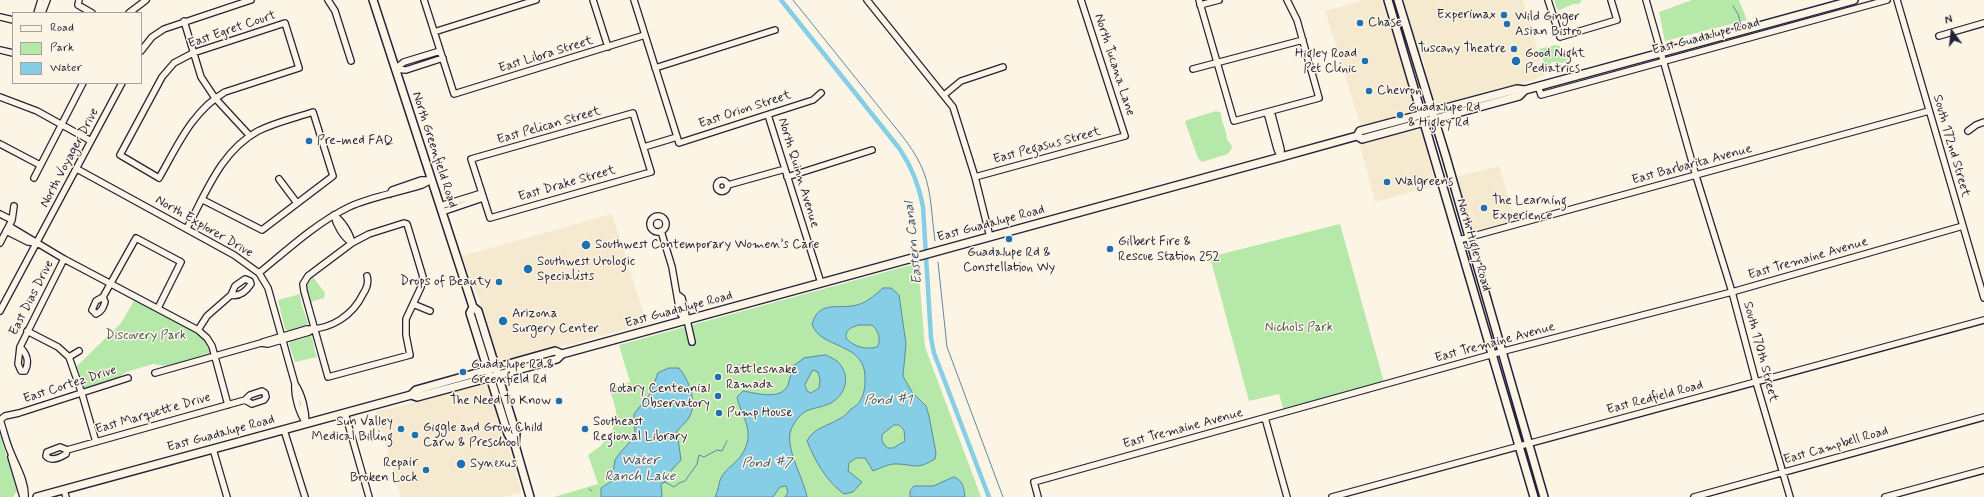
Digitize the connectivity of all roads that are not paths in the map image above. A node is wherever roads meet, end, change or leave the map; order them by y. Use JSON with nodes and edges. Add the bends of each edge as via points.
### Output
{"nodes":[{"id":1,"x":42,"y":0,"type":"edge"},
{"id":2,"x":47,"y":0,"type":"edge"},
{"id":3,"x":146,"y":0,"type":"edge"},
{"id":4,"x":251,"y":0,"type":"edge"},
{"id":5,"x":328,"y":0,"type":"edge"},
{"id":6,"x":373,"y":0,"type":"edge"},
{"id":7,"x":424,"y":0,"type":"edge"},
{"id":8,"x":536,"y":0,"type":"edge"},
{"id":9,"x":592,"y":0,"type":"edge"},
{"id":10,"x":634,"y":0,"type":"edge"},
{"id":11,"x":1081,"y":0,"type":"edge"},
{"id":12,"x":1219,"y":0,"type":"edge"},
{"id":13,"x":1287,"y":0,"type":"edge"},
{"id":14,"x":1388,"y":0,"type":"edge"},
{"id":15,"x":1398,"y":0,"type":"edge"},
{"id":16,"x":1548,"y":0,"type":"edge"},
{"id":17,"x":1611,"y":0,"type":"edge"},
{"id":18,"x":1646,"y":0,"type":"edge"},
{"id":19,"x":1854,"y":0,"type":"edge"},
{"id":20,"x":1887,"y":0,"type":"edge"},
{"id":21,"x":1897,"y":0,"type":"edge"},
{"id":22,"x":868,"y":1,"type":"edge"},
{"id":23,"x":1200,"y":2,"type":"edge"},
{"id":24,"x":1836,"y":2,"type":"edge"},
{"id":25,"x":79,"y":3,"type":"edge"},
{"id":26,"x":37,"y":12,"type":"edge"},
{"id":27,"x":42,"y":12,"type":"edge"},
{"id":28,"x":91,"y":12,"type":"edge"},
{"id":29,"x":130,"y":12,"type":"edge"},
{"id":30,"x":0,"y":17,"type":"edge"},
{"id":31,"x":12,"y":20,"type":"edge"},
{"id":32,"x":184,"y":21,"type":"junction"},
{"id":33,"x":1984,"y":23,"type":"edge"},
{"id":34,"x":775,"y":30,"type":"dead end"},
{"id":35,"x":434,"y":32,"type":"junction"},
{"id":36,"x":645,"y":35,"type":"junction"},
{"id":37,"x":1939,"y":36,"type":"dead end"},
{"id":38,"x":1303,"y":40,"type":"junction"},
{"id":39,"x":608,"y":47,"type":"junction"},
{"id":40,"x":0,"y":50,"type":"edge"},
{"id":41,"x":142,"y":50,"type":"edge"},
{"id":42,"x":440,"y":51,"type":"junction"},
{"id":43,"x":1662,"y":51,"type":"junction"},
{"id":44,"x":12,"y":53,"type":"edge"},
{"id":45,"x":193,"y":53,"type":"junction"},
{"id":46,"x":443,"y":58,"type":"junction"},
{"id":47,"x":351,"y":61,"type":"dead end"},
{"id":48,"x":1665,"y":61,"type":"junction"},
{"id":49,"x":1217,"y":63,"type":"junction"},
{"id":50,"x":1003,"y":67,"type":"dead end"},
{"id":51,"x":655,"y":68,"type":"junction"},
{"id":52,"x":395,"y":69,"type":"junction"},
{"id":53,"x":1193,"y":69,"type":"dead end"},
{"id":54,"x":83,"y":84,"type":"edge"},
{"id":55,"x":121,"y":84,"type":"edge"},
{"id":56,"x":1538,"y":86,"type":"junction"},
{"id":57,"x":1525,"y":90,"type":"junction"},
{"id":58,"x":821,"y":93,"type":"dead end"},
{"id":59,"x":944,"y":95,"type":"junction"},
{"id":60,"x":0,"y":97,"type":"edge"},
{"id":61,"x":215,"y":98,"type":"junction"},
{"id":62,"x":1929,"y":111,"type":"junction"},
{"id":63,"x":1269,"y":112,"type":"junction"},
{"id":64,"x":1432,"y":112,"type":"junction"},
{"id":65,"x":1422,"y":114,"type":"junction"},
{"id":66,"x":768,"y":115,"type":"junction"},
{"id":67,"x":1434,"y":119,"type":"junction"},
{"id":68,"x":1424,"y":122,"type":"junction"},
{"id":69,"x":1984,"y":122,"type":"edge"},
{"id":70,"x":62,"y":125,"type":"junction"},
{"id":71,"x":1968,"y":131,"type":"dead end"},
{"id":72,"x":250,"y":136,"type":"junction"},
{"id":73,"x":1125,"y":136,"type":"joint"},
{"id":74,"x":1357,"y":136,"type":"junction"},
{"id":75,"x":677,"y":137,"type":"junction"},
{"id":76,"x":91,"y":141,"type":"junction"},
{"id":77,"x":0,"y":144,"type":"edge"},
{"id":78,"x":644,"y":147,"type":"junction"},
{"id":79,"x":872,"y":150,"type":"dead end"},
{"id":80,"x":1281,"y":156,"type":"junction"},
{"id":81,"x":40,"y":165,"type":"junction"},
{"id":82,"x":77,"y":169,"type":"junction"},
{"id":83,"x":785,"y":169,"type":"junction"},
{"id":84,"x":1696,"y":176,"type":"junction"},
{"id":85,"x":787,"y":177,"type":"junction"},
{"id":86,"x":975,"y":177,"type":"junction"},
{"id":87,"x":34,"y":178,"type":"dead end"},
{"id":88,"x":279,"y":180,"type":"dead end"},
{"id":89,"x":431,"y":180,"type":"junction"},
{"id":90,"x":728,"y":185,"type":"dead end"},
{"id":91,"x":483,"y":195,"type":"junction"},
{"id":92,"x":203,"y":200,"type":"junction"},
{"id":93,"x":297,"y":203,"type":"junction"},
{"id":94,"x":14,"y":206,"type":"dead end"},
{"id":95,"x":441,"y":209,"type":"junction"},
{"id":96,"x":0,"y":214,"type":"edge"},
{"id":97,"x":334,"y":215,"type":"junction"},
{"id":98,"x":12,"y":220,"type":"junction"},
{"id":99,"x":1963,"y":226,"type":"junction"},
{"id":100,"x":8,"y":228,"type":"junction"},
{"id":101,"x":187,"y":228,"type":"junction"},
{"id":102,"x":661,"y":231,"type":"dead end"},
{"id":103,"x":990,"y":237,"type":"junction"},
{"id":104,"x":1468,"y":237,"type":"junction"},
{"id":105,"x":1459,"y":240,"type":"junction"},
{"id":106,"x":0,"y":243,"type":"edge"},
{"id":107,"x":352,"y":243,"type":"junction"},
{"id":108,"x":37,"y":244,"type":"junction"},
{"id":109,"x":64,"y":259,"type":"junction"},
{"id":110,"x":259,"y":273,"type":"junction"},
{"id":111,"x":367,"y":276,"type":"dead end"},
{"id":112,"x":821,"y":283,"type":"junction"},
{"id":113,"x":111,"y":284,"type":"junction"},
{"id":114,"x":1732,"y":292,"type":"junction"},
{"id":115,"x":232,"y":295,"type":"dead end"},
{"id":116,"x":103,"y":297,"type":"dead end"},
{"id":117,"x":1984,"y":298,"type":"edge"},
{"id":118,"x":413,"y":304,"type":"junction"},
{"id":119,"x":158,"y":308,"type":"junction"},
{"id":120,"x":0,"y":311,"type":"edge"},
{"id":121,"x":430,"y":311,"type":"dead end"},
{"id":122,"x":686,"y":320,"type":"junction"},
{"id":123,"x":1984,"y":320,"type":"edge"},
{"id":124,"x":314,"y":329,"type":"junction"},
{"id":125,"x":198,"y":330,"type":"junction"},
{"id":126,"x":27,"y":331,"type":"junction"},
{"id":127,"x":283,"y":337,"type":"junction"},
{"id":128,"x":692,"y":342,"type":"dead end"},
{"id":129,"x":20,"y":347,"type":"dead end"},
{"id":130,"x":79,"y":351,"type":"dead end"},
{"id":131,"x":1502,"y":352,"type":"junction"},
{"id":132,"x":1493,"y":355,"type":"junction"},
{"id":133,"x":214,"y":356,"type":"junction"},
{"id":134,"x":69,"y":357,"type":"junction"},
{"id":135,"x":494,"y":372,"type":"junction"},
{"id":136,"x":155,"y":373,"type":"dead end"},
{"id":137,"x":128,"y":378,"type":"dead end"},
{"id":138,"x":1756,"y":382,"type":"junction"},
{"id":139,"x":82,"y":394,"type":"junction"},
{"id":140,"x":245,"y":400,"type":"dead end"},
{"id":141,"x":228,"y":405,"type":"junction"},
{"id":142,"x":345,"y":413,"type":"junction"},
{"id":143,"x":1984,"y":417,"type":"edge"},
{"id":144,"x":1265,"y":418,"type":"junction"},
{"id":145,"x":0,"y":420,"type":"edge"},
{"id":146,"x":306,"y":424,"type":"junction"},
{"id":147,"x":284,"y":430,"type":"junction"},
{"id":148,"x":96,"y":442,"type":"junction"},
{"id":149,"x":1528,"y":443,"type":"junction"},
{"id":150,"x":515,"y":445,"type":"junction"},
{"id":151,"x":1519,"y":446,"type":"junction"},
{"id":152,"x":213,"y":449,"type":"junction"},
{"id":153,"x":67,"y":450,"type":"dead end"},
{"id":154,"x":1984,"y":470,"type":"edge"},
{"id":155,"x":1783,"y":473,"type":"junction"},
{"id":156,"x":65,"y":493,"type":"edge"},
{"id":157,"x":24,"y":497,"type":"edge"},
{"id":158,"x":37,"y":497,"type":"edge"},
{"id":159,"x":227,"y":497,"type":"edge"},
{"id":160,"x":305,"y":497,"type":"edge"},
{"id":161,"x":369,"y":497,"type":"edge"},
{"id":162,"x":530,"y":497,"type":"edge"},
{"id":163,"x":1038,"y":497,"type":"edge"},
{"id":164,"x":1287,"y":497,"type":"edge"},
{"id":165,"x":1332,"y":497,"type":"edge"},
{"id":166,"x":1534,"y":497,"type":"edge"},
{"id":167,"x":1544,"y":497,"type":"edge"},
{"id":168,"x":1694,"y":497,"type":"edge"},
{"id":169,"x":1790,"y":497,"type":"edge"},
{"id":170,"x":1884,"y":497,"type":"edge"}],
"edges":[{"from":1,"to":26,"type":"street"},
{"from":2,"to":27,"type":"street"},
{"from":3,"to":29,"type":"street"},
{"from":4,"to":32,"type":"street"},
{"from":5,"to":47,"type":"street","via":[[335,11]]},
{"from":6,"to":52,"type":"main road","name":"North Greenfield Road"},
{"from":7,"to":35,"type":"street"},
{"from":8,"to":35,"type":"street"},
{"from":9,"to":39,"type":"street"},
{"from":10,"to":36,"type":"street"},
{"from":11,"to":73,"type":"street","name":"North Tucana Lane"},
{"from":12,"to":23,"type":"street"},
{"from":13,"to":38,"type":"street"},
{"from":14,"to":65,"type":"main road","name":"North Higley Road"},
{"from":15,"to":64,"type":"main road","name":"North Higley Road"},
{"from":16,"to":17,"type":"street","via":[[1560,37],[1617,20]]},
{"from":18,"to":43,"type":"street","name":"South 170th Street"},
{"from":19,"to":24,"type":"main road","name":"East Guadalupe Road"},
{"from":20,"to":48,"type":"street","name":"East Guadalupe Road"},
{"from":21,"to":62,"type":"street","name":"South 172nd Street"},
{"from":22,"to":59,"type":"street"},
{"from":23,"to":49,"type":"street"},
{"from":24,"to":43,"type":"main road","name":"East Guadalupe Road"},
{"from":25,"to":28,"type":"street"},
{"from":30,"to":31,"type":"street"},
{"from":32,"to":41,"type":"street","via":[[164,29]]},
{"from":32,"to":45,"type":"street"},
{"from":33,"to":37,"type":"street"},
{"from":34,"to":51,"type":"street"},
{"from":35,"to":42,"type":"street"},
{"from":36,"to":39,"type":"street","name":"East Libra Street"},
{"from":36,"to":51,"type":"street"},
{"from":38,"to":49,"type":"street"},
{"from":38,"to":63,"type":"street","via":[[1319,98]]},
{"from":39,"to":46,"type":"street","name":"East Libra Street","via":[[454,94]]},
{"from":40,"to":44,"type":"street"},
{"from":42,"to":46,"type":"street"},
{"from":42,"to":52,"type":"street","via":[[404,62]]},
{"from":43,"to":48,"type":"street","name":"South 170th Street"},
{"from":43,"to":56,"type":"main road","name":"East Guadalupe Road"},
{"from":45,"to":61,"type":"street","via":[[201,77]]},
{"from":45,"to":61,"type":"street","name":"East Egret Court","via":[[285,23],[299,68],[225,92]]},
{"from":45,"to":61,"type":"street","name":"East Egret Court","via":[[174,64],[162,77],[120,155],[159,178],[194,118]]},
{"from":46,"to":52,"type":"street","via":[[406,70]]},
{"from":48,"to":56,"type":"street","name":"East Guadalupe Road","via":[[1541,95]]},
{"from":48,"to":84,"type":"street","name":"South 170th Street"},
{"from":49,"to":53,"type":"street"},
{"from":49,"to":63,"type":"street","via":[[1234,122]]},
{"from":50,"to":59,"type":"street","via":[[961,81]]},
{"from":51,"to":75,"type":"street"},
{"from":52,"to":89,"type":"main road","name":"North Greenfield Road"},
{"from":54,"to":70,"type":"street"},
{"from":55,"to":76,"type":"street","name":"North Voyager Drive"},
{"from":56,"to":57,"type":"main road","name":"East Guadalupe Road"},
{"from":57,"to":64,"type":"main road","name":"East Guadalupe Road","via":[[1518,89]]},
{"from":57,"to":67,"type":"main road","name":"East Guadalupe Road","via":[[1519,96]]},
{"from":58,"to":66,"type":"street","name":"East Orion Street","via":[[813,100]]},
{"from":59,"to":86,"type":"street","via":[[953,107]]},
{"from":60,"to":70,"type":"street","via":[[37,111]]},
{"from":61,"to":72,"type":"street"},
{"from":62,"to":84,"type":"street","name":"East Barbarita Avenue"},
{"from":62,"to":99,"type":"street","name":"South 172nd Street"},
{"from":63,"to":80,"type":"street","via":[[1276,149]]},
{"from":64,"to":65,"type":"main road","name":"East Guadalupe Road"},
{"from":64,"to":67,"type":"main road","name":"North Higley Road"},
{"from":65,"to":68,"type":"main road","name":"North Higley Road"},
{"from":65,"to":74,"type":"main road","name":"East Guadalupe Road","via":[[1360,131]]},
{"from":66,"to":75,"type":"street","name":"East Orion Street","via":[[679,143]]},
{"from":66,"to":83,"type":"street","name":"North Quinn Avenue"},
{"from":67,"to":68,"type":"main road","name":"East Guadalupe Road"},
{"from":67,"to":104,"type":"main road","name":"North Higley Road"},
{"from":68,"to":74,"type":"main road","name":"East Guadalupe Road","via":[[1362,139]]},
{"from":68,"to":105,"type":"main road","name":"North Higley Road"},
{"from":69,"to":71,"type":"street"},
{"from":70,"to":76,"type":"street"},
{"from":70,"to":81,"type":"street"},
{"from":72,"to":92,"type":"street","via":[[222,164]]},
{"from":72,"to":93,"type":"street","via":[[272,125],[313,112],[333,176]]},
{"from":73,"to":86,"type":"street","name":"East Pegasus Street"},
{"from":74,"to":80,"type":"main road","name":"East Guadalupe Road"},
{"from":75,"to":78,"type":"street"},
{"from":76,"to":82,"type":"street","name":"North Voyager Drive"},
{"from":77,"to":81,"type":"street"},
{"from":78,"to":91,"type":"street","name":"East Drake Street","via":[[651,172],[490,218]]},
{"from":78,"to":91,"type":"street","name":"East Pelican Street","via":[[633,114],[471,159]]},
{"from":79,"to":85,"type":"street"},
{"from":80,"to":103,"type":"main road","name":"East Guadalupe Road"},
{"from":81,"to":87,"type":"street"},
{"from":82,"to":101,"type":"street","name":"North Explorer Drive"},
{"from":82,"to":108,"type":"street","name":"North Voyager Drive"},
{"from":83,"to":85,"type":"street","name":"North Quinn Avenue"},
{"from":83,"to":90,"type":"street"},
{"from":84,"to":104,"type":"street","name":"East Barbarita Avenue"},
{"from":84,"to":114,"type":"street","name":"South 170th Street"},
{"from":85,"to":112,"type":"street","name":"North Quinn Avenue"},
{"from":86,"to":103,"type":"street"},
{"from":88,"to":93,"type":"street"},
{"from":89,"to":95,"type":"main road","name":"North Greenfield Road"},
{"from":89,"to":97,"type":"street","via":[[421,180],[392,190],[390,194],[350,206]]},
{"from":91,"to":95,"type":"street"},
{"from":92,"to":93,"type":"street","via":[[262,230]]},
{"from":92,"to":101,"type":"street"},
{"from":94,"to":98,"type":"street"},
{"from":95,"to":135,"type":"main road","name":"North Greenfield Road","via":[[473,307],[478,311]]},
{"from":96,"to":98,"type":"street"},
{"from":97,"to":107,"type":"street","via":[[339,218]]},
{"from":97,"to":110,"type":"street"},
{"from":98,"to":100,"type":"street"},
{"from":99,"to":114,"type":"street","name":"East Tremaine Avenue"},
{"from":99,"to":117,"type":"street","name":"South 172nd Street"},
{"from":100,"to":106,"type":"street"},
{"from":100,"to":108,"type":"street","via":[[28,242]]},
{"from":101,"to":110,"type":"street","name":"North Explorer Drive","via":[[246,262]]},
{"from":102,"to":122,"type":"street","via":[[678,295],[682,298]]},
{"from":103,"to":112,"type":"main road","name":"East Guadalupe Road"},
{"from":104,"to":105,"type":"street","name":"East Barbarita Avenue"},
{"from":104,"to":131,"type":"main road","name":"North Higley Road"},
{"from":105,"to":132,"type":"main road","name":"North Higley Road"},
{"from":107,"to":118,"type":"street","via":[[375,232],[406,223],[423,273],[421,287]]},
{"from":107,"to":124,"type":"street","via":[[304,281],[304,291]]},
{"from":108,"to":109,"type":"street"},
{"from":108,"to":120,"type":"street","name":"North Voyager Drive"},
{"from":109,"to":113,"type":"street"},
{"from":109,"to":126,"type":"street","name":"East Dias Drive"},
{"from":110,"to":127,"type":"street","name":"North Explorer Drive","via":[[268,288]]},
{"from":111,"to":124,"type":"street","via":[[365,291],[350,314]]},
{"from":112,"to":122,"type":"main road","name":"East Guadalupe Road"},
{"from":113,"to":116,"type":"street"},
{"from":113,"to":119,"type":"street"},
{"from":113,"to":119,"type":"street","via":[[136,238],[181,262]]},
{"from":114,"to":131,"type":"street","name":"East Tremaine Avenue"},
{"from":114,"to":138,"type":"street","name":"South 170th Street"},
{"from":115,"to":125,"type":"street","via":[[207,316]]},
{"from":118,"to":121,"type":"street"},
{"from":118,"to":124,"type":"street","via":[[406,325],[410,355],[328,377]]},
{"from":119,"to":125,"type":"street"},
{"from":122,"to":128,"type":"street"},
{"from":122,"to":135,"type":"main road","name":"East Guadalupe Road","via":[[562,354],[555,351]]},
{"from":123,"to":138,"type":"street","name":"East Redfield Road"},
{"from":124,"to":127,"type":"street"},
{"from":125,"to":133,"type":"street","via":[[207,338]]},
{"from":126,"to":129,"type":"street","name":"East Dias Drive"},
{"from":126,"to":134,"type":"street","via":[[58,347]]},
{"from":127,"to":133,"type":"street"},
{"from":127,"to":146,"type":"street","name":"North Explorer Drive","via":[[295,384],[294,390]]},
{"from":130,"to":134,"type":"street"},
{"from":131,"to":132,"type":"street","name":"East Tremaine Avenue"},
{"from":131,"to":149,"type":"main road","name":"North Higley Road"},
{"from":132,"to":144,"type":"street","name":"East Tremaine Avenue"},
{"from":132,"to":151,"type":"main road","name":"North Higley Road"},
{"from":133,"to":136,"type":"street"},
{"from":133,"to":141,"type":"street"},
{"from":134,"to":139,"type":"street"},
{"from":135,"to":142,"type":"main road","name":"East Guadalupe Road","via":[[417,397],[411,395]]},
{"from":135,"to":150,"type":"main road","via":[[516,433]]},
{"from":135,"to":150,"type":"main road","via":[[506,428],[512,433]]},
{"from":137,"to":139,"type":"street","name":"East Cortez Drive"},
{"from":138,"to":149,"type":"street","name":"East Redfield Road"},
{"from":138,"to":155,"type":"street","name":"South 170th Street"},
{"from":139,"to":145,"type":"street","name":"East Cortez Drive","via":[[5,416]]},
{"from":139,"to":148,"type":"street"},
{"from":140,"to":141,"type":"street","name":"East Marquette Drive"},
{"from":141,"to":148,"type":"street","name":"East Marquette Drive"},
{"from":142,"to":146,"type":"main road","name":"East Guadalupe Road"},
{"from":142,"to":161,"type":"street"},
{"from":143,"to":155,"type":"street","name":"East Campbell Road"},
{"from":144,"to":163,"type":"street","name":"East Tremaine Avenue","via":[[1034,482]]},
{"from":144,"to":164,"type":"street"},
{"from":145,"to":157,"type":"street","via":[[25,492]]},
{"from":146,"to":147,"type":"main road","name":"East Guadalupe Road"},
{"from":147,"to":152,"type":"main road","name":"East Guadalupe Road"},
{"from":147,"to":160,"type":"street"},
{"from":148,"to":153,"type":"street","name":"East Marquette Drive"},
{"from":149,"to":151,"type":"street","name":"East Redfield Road"},
{"from":149,"to":167,"type":"main road","name":"North Higley Road"},
{"from":150,"to":162,"type":"main road"},
{"from":151,"to":165,"type":"street","name":"East Redfield Road"},
{"from":151,"to":166,"type":"main road","name":"North Higley Road"},
{"from":152,"to":156,"type":"main road","name":"East Guadalupe Road"},
{"from":152,"to":159,"type":"street"},
{"from":154,"to":170,"type":"street"},
{"from":155,"to":168,"type":"street","name":"East Campbell Road"},
{"from":155,"to":169,"type":"street","name":"South 170th Street"},
{"from":156,"to":158,"type":"main road","name":"East Guadalupe Road"}]}
